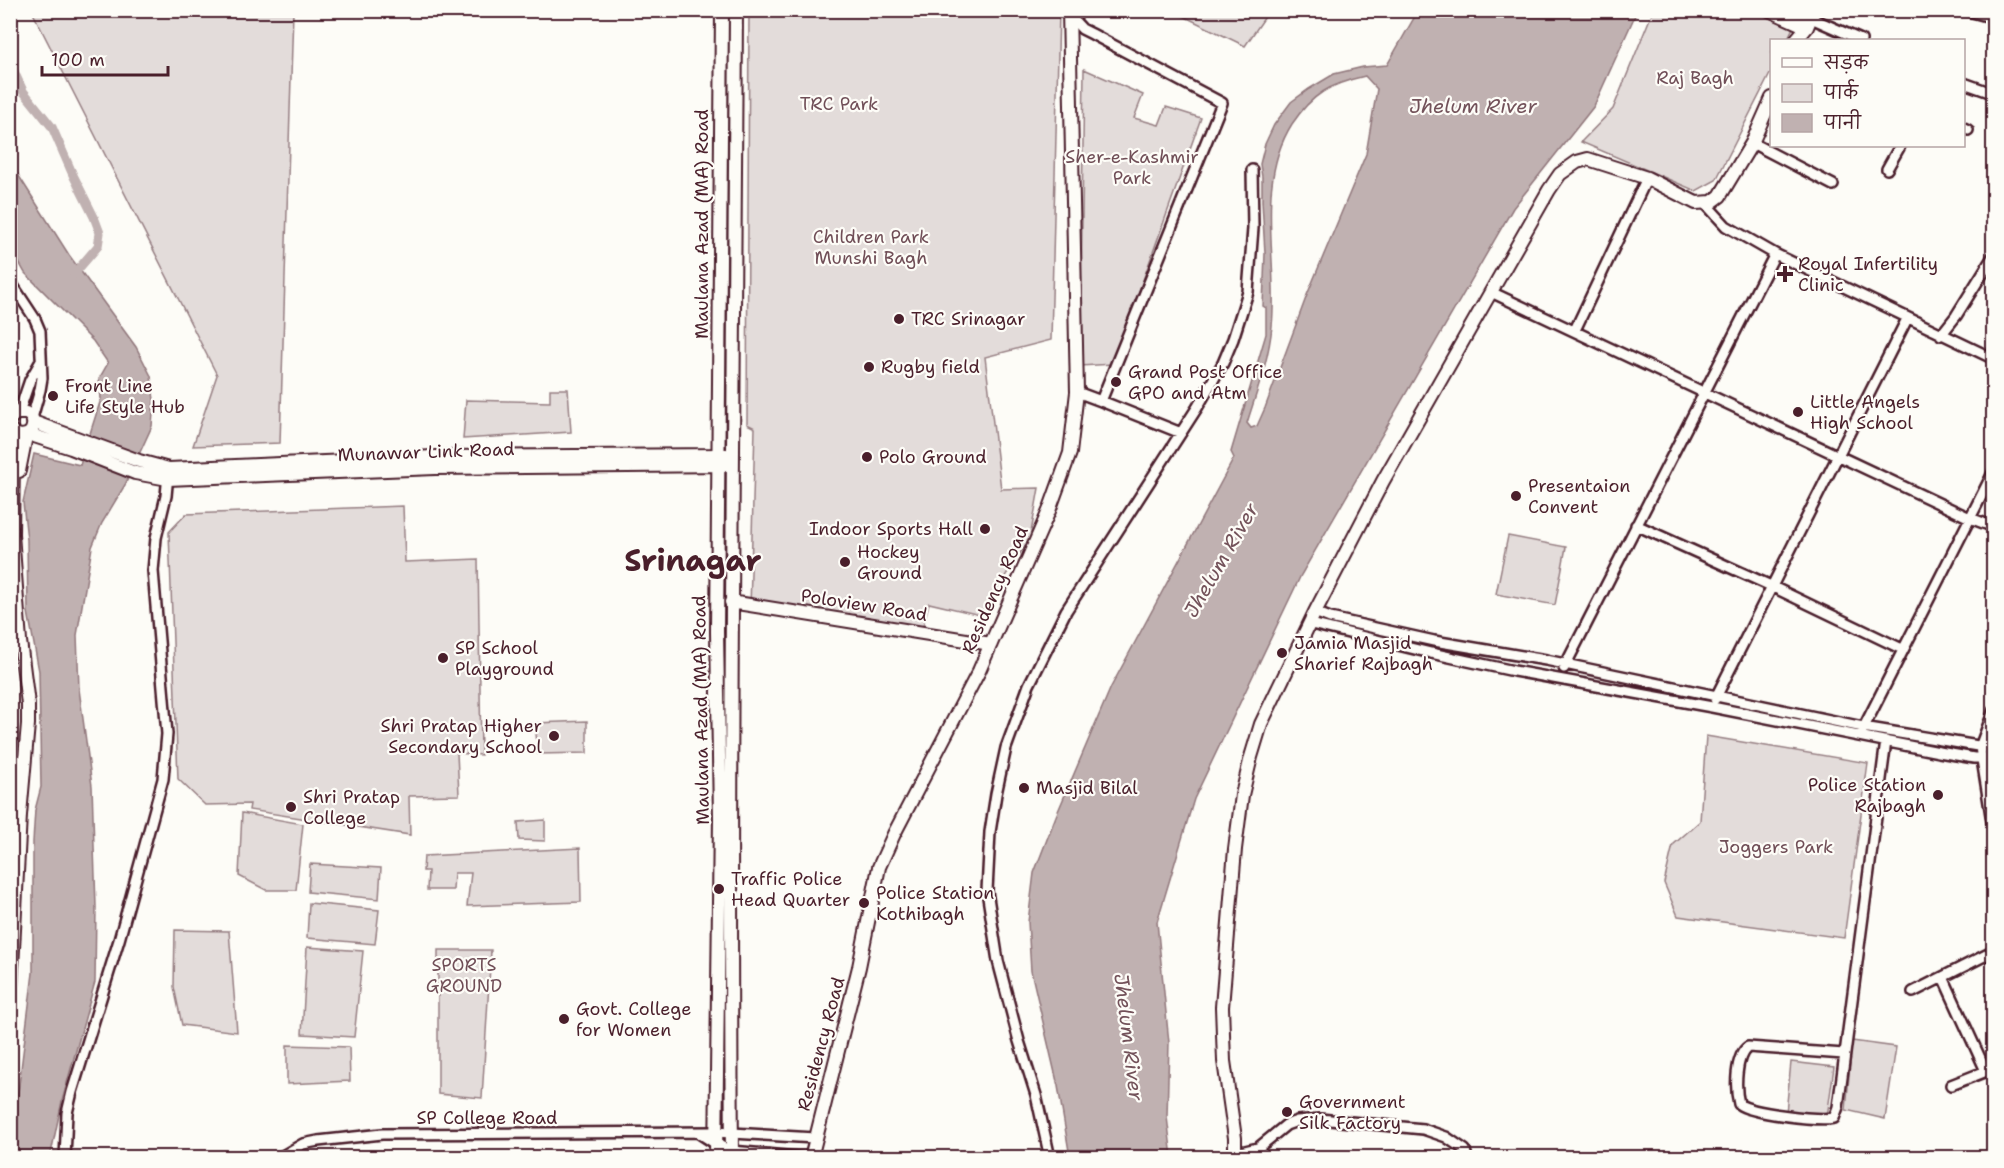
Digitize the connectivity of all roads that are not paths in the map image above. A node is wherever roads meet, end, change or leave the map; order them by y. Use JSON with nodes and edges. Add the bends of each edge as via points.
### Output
{"nodes":[{"id":1,"x":722,"y":10,"type":"edge"},
{"id":2,"x":736,"y":10,"type":"edge"},
{"id":3,"x":1769,"y":10,"type":"edge"},
{"id":4,"x":1965,"y":10,"type":"edge"},
{"id":5,"x":1069,"y":13,"type":"edge"},
{"id":6,"x":1805,"y":17,"type":"edge"},
{"id":7,"x":1994,"y":18,"type":"edge"},
{"id":8,"x":1797,"y":39,"type":"edge"},
{"id":9,"x":1859,"y":39,"type":"edge"},
{"id":10,"x":1965,"y":83,"type":"edge"},
{"id":11,"x":1992,"y":93,"type":"dead end"},
{"id":12,"x":1770,"y":102,"type":"edge"},
{"id":13,"x":1752,"y":143,"type":"junction"},
{"id":14,"x":1899,"y":147,"type":"edge"},
{"id":15,"x":1887,"y":169,"type":"dead end"},
{"id":16,"x":1252,"y":170,"type":"dead end"},
{"id":17,"x":1647,"y":178,"type":"junction"},
{"id":18,"x":1833,"y":185,"type":"dead end"},
{"id":19,"x":1705,"y":203,"type":"junction"},
{"id":20,"x":1774,"y":254,"type":"junction"},
{"id":21,"x":1994,"y":255,"type":"edge"},
{"id":22,"x":10,"y":281,"type":"edge"},
{"id":23,"x":1491,"y":292,"type":"junction"},
{"id":24,"x":1907,"y":319,"type":"junction"},
{"id":25,"x":1575,"y":330,"type":"junction"},
{"id":26,"x":1941,"y":335,"type":"junction"},
{"id":27,"x":1994,"y":359,"type":"edge"},
{"id":28,"x":41,"y":361,"type":"junction"},
{"id":29,"x":1077,"y":392,"type":"junction"},
{"id":30,"x":1704,"y":392,"type":"junction"},
{"id":31,"x":1101,"y":401,"type":"junction"},
{"id":32,"x":33,"y":420,"type":"junction"},
{"id":33,"x":16,"y":426,"type":"edge"},
{"id":34,"x":1181,"y":433,"type":"junction"},
{"id":35,"x":73,"y":442,"type":"junction"},
{"id":36,"x":1837,"y":455,"type":"junction"},
{"id":37,"x":719,"y":460,"type":"junction"},
{"id":38,"x":734,"y":460,"type":"junction"},
{"id":39,"x":1994,"y":471,"type":"edge"},
{"id":40,"x":169,"y":474,"type":"junction"},
{"id":41,"x":1970,"y":518,"type":"junction"},
{"id":42,"x":1636,"y":525,"type":"junction"},
{"id":43,"x":1994,"y":527,"type":"edge"},
{"id":44,"x":12,"y":552,"type":"edge"},
{"id":45,"x":1771,"y":586,"type":"junction"},
{"id":46,"x":731,"y":602,"type":"junction"},
{"id":47,"x":1313,"y":618,"type":"junction"},
{"id":48,"x":1377,"y":628,"type":"junction"},
{"id":49,"x":1375,"y":640,"type":"junction"},
{"id":50,"x":991,"y":644,"type":"junction"},
{"id":51,"x":1902,"y":649,"type":"junction"},
{"id":52,"x":1565,"y":665,"type":"junction"},
{"id":53,"x":1559,"y":678,"type":"junction"},
{"id":54,"x":1717,"y":696,"type":"junction"},
{"id":55,"x":1712,"y":707,"type":"junction"},
{"id":56,"x":1994,"y":710,"type":"edge"},
{"id":57,"x":1861,"y":731,"type":"junction"},
{"id":58,"x":1994,"y":737,"type":"edge"},
{"id":59,"x":1886,"y":741,"type":"junction"},
{"id":60,"x":1986,"y":753,"type":"junction"},
{"id":61,"x":1994,"y":776,"type":"edge"},
{"id":62,"x":1994,"y":834,"type":"edge"},
{"id":63,"x":14,"y":856,"type":"edge"},
{"id":64,"x":14,"y":884,"type":"edge"},
{"id":65,"x":1994,"y":885,"type":"edge"},
{"id":66,"x":1994,"y":899,"type":"edge"},
{"id":67,"x":1994,"y":951,"type":"edge"},
{"id":68,"x":1943,"y":977,"type":"junction"},
{"id":69,"x":1913,"y":992,"type":"dead end"},
{"id":70,"x":10,"y":1006,"type":"edge"},
{"id":71,"x":1844,"y":1054,"type":"junction"},
{"id":72,"x":1990,"y":1069,"type":"edge"},
{"id":73,"x":1951,"y":1085,"type":"dead end"},
{"id":74,"x":732,"y":1135,"type":"junction"},
{"id":75,"x":716,"y":1138,"type":"junction"},
{"id":76,"x":815,"y":1138,"type":"junction"},
{"id":77,"x":732,"y":1154,"type":"edge"},
{"id":78,"x":1235,"y":1155,"type":"edge"},
{"id":79,"x":65,"y":1158,"type":"edge"},
{"id":80,"x":279,"y":1158,"type":"edge"},
{"id":81,"x":716,"y":1158,"type":"edge"},
{"id":82,"x":809,"y":1158,"type":"edge"},
{"id":83,"x":1050,"y":1158,"type":"edge"},
{"id":84,"x":1467,"y":1158,"type":"edge"}],
"edges":[{"from":1,"to":37,"type":"main road","name":"Maulana Azad (MA) Road"},
{"from":2,"to":38,"type":"main road","name":"Maulana Azad (MA) Road"},
{"from":3,"to":6,"type":"main road"},
{"from":4,"to":7,"type":"street"},
{"from":5,"to":29,"type":"main road","name":"Residency Road"},
{"from":5,"to":31,"type":"street","via":[[1092,34],[1222,103]]},
{"from":6,"to":8,"type":"main road"},
{"from":6,"to":9,"type":"street"},
{"from":10,"to":11,"type":"street"},
{"from":12,"to":13,"type":"main road"},
{"from":13,"to":18,"type":"street"},
{"from":13,"to":19,"type":"main road","via":[[1720,196]]},
{"from":14,"to":15,"type":"street"},
{"from":16,"to":34,"type":"street","via":[[1248,292],[1223,363]]},
{"from":17,"to":19,"type":"main road","via":[[1685,199]]},
{"from":17,"to":23,"type":"main road","via":[[1588,159],[1560,174]]},
{"from":17,"to":25,"type":"street"},
{"from":19,"to":20,"type":"street","via":[[1726,226]]},
{"from":20,"to":24,"type":"street"},
{"from":20,"to":30,"type":"street"},
{"from":21,"to":26,"type":"street"},
{"from":22,"to":28,"type":"street","via":[[36,319]]},
{"from":23,"to":25,"type":"street"},
{"from":23,"to":47,"type":"main road","via":[[1383,481]]},
{"from":24,"to":26,"type":"street"},
{"from":24,"to":36,"type":"street"},
{"from":25,"to":30,"type":"street"},
{"from":26,"to":27,"type":"street"},
{"from":28,"to":32,"type":"street"},
{"from":28,"to":33,"type":"street","via":[[30,380]]},
{"from":29,"to":31,"type":"street"},
{"from":29,"to":50,"type":"main road","name":"Residency Road","via":[[1070,453]]},
{"from":30,"to":36,"type":"street"},
{"from":30,"to":42,"type":"street"},
{"from":31,"to":34,"type":"street"},
{"from":32,"to":33,"type":"main road","via":[[33,429]]},
{"from":32,"to":33,"type":"main road","via":[[26,413]]},
{"from":32,"to":35,"type":"main road"},
{"from":33,"to":35,"type":"main road"},
{"from":33,"to":44,"type":"main road"},
{"from":34,"to":83,"type":"street","via":[[1066,611],[1029,685],[1006,748],[996,794],[987,891],[998,961]]},
{"from":35,"to":40,"type":"main road","name":"Munawar Link Road","via":[[137,467]]},
{"from":36,"to":41,"type":"street"},
{"from":36,"to":45,"type":"street"},
{"from":37,"to":38,"type":"main road","name":"Munawar Link Road"},
{"from":37,"to":40,"type":"main road","name":"Munawar Link Road"},
{"from":37,"to":75,"type":"main road","name":"Maulana Azad (MA) Road"},
{"from":38,"to":46,"type":"main road","name":"Maulana Azad (MA) Road"},
{"from":39,"to":41,"type":"street"},
{"from":40,"to":79,"type":"street","via":[[153,570],[166,734],[163,779],[117,950],[69,1102]]},
{"from":41,"to":43,"type":"street"},
{"from":41,"to":51,"type":"street"},
{"from":42,"to":45,"type":"street"},
{"from":42,"to":52,"type":"street"},
{"from":44,"to":63,"type":"main road","via":[[28,704],[28,745]]},
{"from":45,"to":51,"type":"street"},
{"from":45,"to":54,"type":"street"},
{"from":46,"to":50,"type":"main road","name":"Poloview Road"},
{"from":46,"to":74,"type":"main road","name":"Maulana Azad (MA) Road"},
{"from":47,"to":48,"type":"street"},
{"from":47,"to":49,"type":"street"},
{"from":47,"to":78,"type":"main road","via":[[1261,724],[1242,795],[1222,1007]]},
{"from":48,"to":49,"type":"street"},
{"from":48,"to":52,"type":"street"},
{"from":49,"to":53,"type":"street"},
{"from":50,"to":76,"type":"main road","name":"Residency Road","via":[[879,867],[860,967]]},
{"from":51,"to":57,"type":"street"},
{"from":52,"to":53,"type":"street"},
{"from":52,"to":54,"type":"street"},
{"from":53,"to":55,"type":"street"},
{"from":54,"to":55,"type":"street"},
{"from":54,"to":57,"type":"street"},
{"from":55,"to":57,"type":"street"},
{"from":56,"to":60,"type":"street"},
{"from":57,"to":59,"type":"street"},
{"from":57,"to":60,"type":"street"},
{"from":58,"to":60,"type":"street"},
{"from":59,"to":60,"type":"street","via":[[1939,752]]},
{"from":59,"to":71,"type":"street"},
{"from":60,"to":61,"type":"street"},
{"from":60,"to":62,"type":"street"},
{"from":63,"to":64,"type":"main road"},
{"from":64,"to":70,"type":"main road"},
{"from":65,"to":66,"type":"street"},
{"from":67,"to":68,"type":"street"},
{"from":68,"to":69,"type":"street"},
{"from":68,"to":72,"type":"street"},
{"from":71,"to":71,"type":"street","via":[[1748,1047],[1740,1057],[1738,1104],[1756,1111],[1821,1120],[1833,1118],[1838,1107]]},
{"from":72,"to":73,"type":"street"},
{"from":74,"to":75,"type":"street"},
{"from":74,"to":76,"type":"street"},
{"from":74,"to":77,"type":"main road","name":"Maulana Azad (MA) Road"},
{"from":75,"to":77,"type":"street"},
{"from":75,"to":80,"type":"street","name":"SP College Road","via":[[699,1133],[382,1134],[303,1144]]},
{"from":75,"to":81,"type":"main road","name":"Maulana Azad (MA) Road"},
{"from":76,"to":82,"type":"main road","name":"Residency Road"},
{"from":77,"to":82,"type":"street"},
{"from":78,"to":84,"type":"street","via":[[1258,1148],[1286,1125],[1329,1119],[1405,1125],[1436,1132],[1465,1150]]}]}
